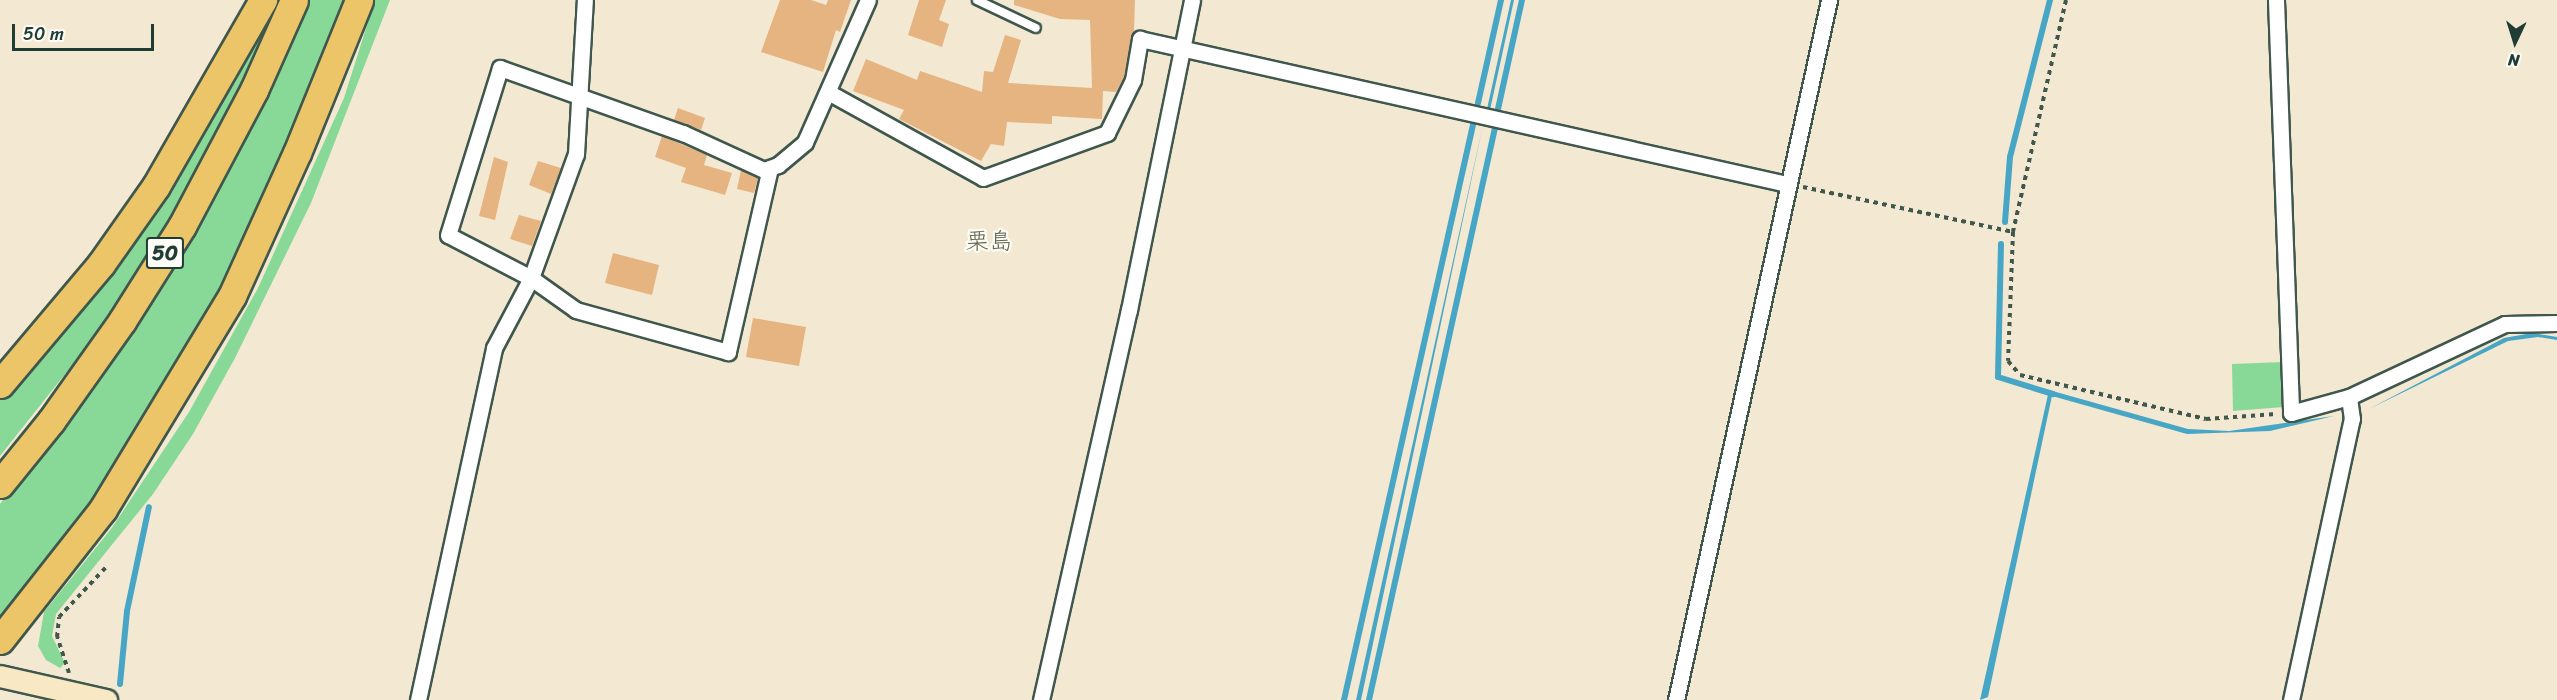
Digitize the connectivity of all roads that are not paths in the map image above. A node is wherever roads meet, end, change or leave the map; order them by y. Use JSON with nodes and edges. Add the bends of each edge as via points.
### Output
{"nodes":[{"id":1,"x":263,"y":0,"type":"edge"},
{"id":2,"x":294,"y":0,"type":"edge"},
{"id":3,"x":359,"y":0,"type":"edge"},
{"id":4,"x":585,"y":0,"type":"edge"},
{"id":5,"x":868,"y":0,"type":"edge"},
{"id":6,"x":977,"y":0,"type":"edge"},
{"id":7,"x":1192,"y":0,"type":"edge"},
{"id":8,"x":1829,"y":0,"type":"edge"},
{"id":9,"x":2276,"y":0,"type":"edge"},
{"id":10,"x":1036,"y":28,"type":"dead end"},
{"id":11,"x":1180,"y":50,"type":"junction"},
{"id":12,"x":828,"y":92,"type":"junction"},
{"id":13,"x":578,"y":95,"type":"junction"},
{"id":14,"x":770,"y":168,"type":"junction"},
{"id":15,"x":1787,"y":184,"type":"junction"},
{"id":16,"x":531,"y":278,"type":"junction"},
{"id":17,"x":2557,"y":323,"type":"edge"},
{"id":18,"x":0,"y":384,"type":"edge"},
{"id":19,"x":2349,"y":398,"type":"junction"},
{"id":20,"x":0,"y":484,"type":"edge"},
{"id":21,"x":0,"y":640,"type":"edge"},
{"id":22,"x":0,"y":676,"type":"edge"},
{"id":23,"x":74,"y":697,"type":"edge"},
{"id":24,"x":106,"y":700,"type":"edge"},
{"id":25,"x":418,"y":700,"type":"edge"},
{"id":26,"x":1041,"y":700,"type":"edge"},
{"id":27,"x":1676,"y":700,"type":"edge"},
{"id":28,"x":2291,"y":700,"type":"edge"}],
"edges":[{"from":1,"to":18,"type":"highway","via":[[156,186],[101,264]]},
{"from":2,"to":20,"type":"highway","number":"50","via":[[254,90],[182,226],[116,330]]},
{"from":3,"to":21,"type":"highway","via":[[297,153],[232,296],[103,509]]},
{"from":4,"to":13,"type":"street"},
{"from":5,"to":12,"type":"street"},
{"from":6,"to":10,"type":"lane"},
{"from":7,"to":11,"type":"street"},
{"from":8,"to":15,"type":"street"},
{"from":9,"to":19,"type":"street","via":[[2291,413]]},
{"from":11,"to":12,"type":"street","via":[[1140,39],[1133,80],[1107,133],[983,178]]},
{"from":11,"to":15,"type":"street"},
{"from":11,"to":26,"type":"street","via":[[1129,310]]},
{"from":12,"to":14,"type":"street","via":[[805,142]]},
{"from":13,"to":14,"type":"street","via":[[683,133],[764,170]]},
{"from":13,"to":16,"type":"street","via":[[576,154]]},
{"from":13,"to":16,"type":"street","via":[[500,68],[448,235]]},
{"from":14,"to":16,"type":"street","via":[[728,352],[576,310]]},
{"from":15,"to":27,"type":"street"},
{"from":16,"to":25,"type":"street","via":[[494,348]]},
{"from":17,"to":19,"type":"street","via":[[2505,324]]},
{"from":19,"to":28,"type":"street","via":[[2352,420]]},
{"from":22,"to":23,"type":"main road"},
{"from":23,"to":24,"type":"main road"}]}
